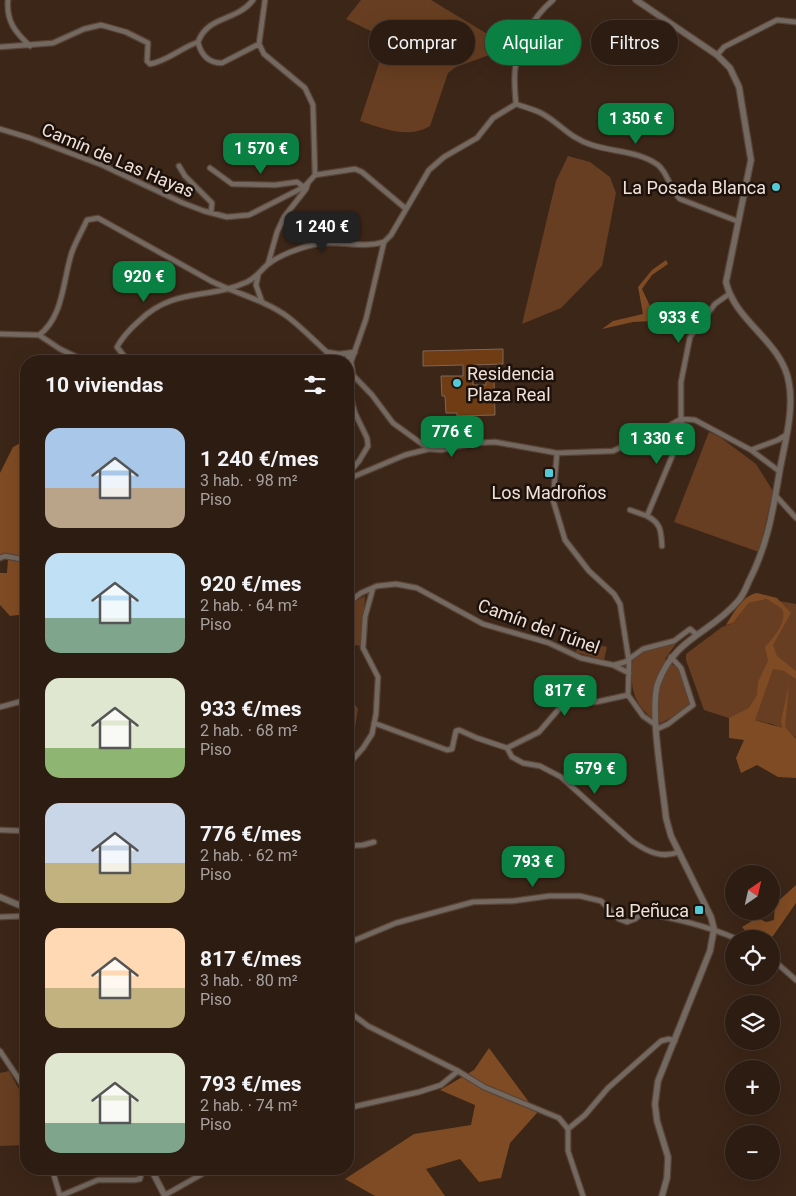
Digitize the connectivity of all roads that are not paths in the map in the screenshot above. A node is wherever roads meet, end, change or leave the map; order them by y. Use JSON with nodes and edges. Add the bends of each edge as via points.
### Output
{"nodes":[{"id":1,"x":8,"y":0,"type":"edge"},
{"id":2,"x":253,"y":0,"type":"edge"},
{"id":3,"x":266,"y":0,"type":"edge"},
{"id":4,"x":553,"y":0,"type":"edge"},
{"id":5,"x":636,"y":0,"type":"edge"},
{"id":6,"x":796,"y":22,"type":"edge"},
{"id":7,"x":198,"y":42,"type":"junction"},
{"id":8,"x":259,"y":44,"type":"junction"},
{"id":9,"x":30,"y":46,"type":"junction"},
{"id":10,"x":0,"y":47,"type":"edge"},
{"id":11,"x":717,"y":55,"type":"junction"},
{"id":12,"x":516,"y":104,"type":"junction"},
{"id":13,"x":0,"y":130,"type":"edge"},
{"id":14,"x":179,"y":166,"type":"dead end"},
{"id":15,"x":210,"y":168,"type":"dead end"},
{"id":16,"x":315,"y":175,"type":"junction"},
{"id":17,"x":308,"y":182,"type":"junction"},
{"id":18,"x":304,"y":186,"type":"junction"},
{"id":19,"x":405,"y":208,"type":"junction"},
{"id":20,"x":211,"y":213,"type":"junction"},
{"id":21,"x":737,"y":221,"type":"junction"},
{"id":22,"x":384,"y":242,"type":"junction"},
{"id":23,"x":268,"y":264,"type":"junction"},
{"id":24,"x":258,"y":276,"type":"junction"},
{"id":25,"x":225,"y":288,"type":"junction"},
{"id":26,"x":729,"y":294,"type":"junction"},
{"id":27,"x":262,"y":302,"type":"junction"},
{"id":28,"x":0,"y":334,"type":"edge"},
{"id":29,"x":39,"y":335,"type":"junction"},
{"id":30,"x":326,"y":352,"type":"junction"},
{"id":31,"x":355,"y":352,"type":"junction"},
{"id":32,"x":72,"y":355,"type":"edge"},
{"id":33,"x":123,"y":355,"type":"edge"},
{"id":34,"x":330,"y":355,"type":"edge"},
{"id":35,"x":351,"y":355,"type":"edge"},
{"id":36,"x":354,"y":355,"type":"edge"},
{"id":37,"x":354,"y":375,"type":"edge"},
{"id":38,"x":354,"y":409,"type":"edge"},
{"id":39,"x":682,"y":419,"type":"junction"},
{"id":40,"x":786,"y":435,"type":"junction"},
{"id":41,"x":429,"y":449,"type":"junction"},
{"id":42,"x":751,"y":450,"type":"junction"},
{"id":43,"x":557,"y":453,"type":"junction"},
{"id":44,"x":354,"y":467,"type":"edge"},
{"id":45,"x":780,"y":471,"type":"junction"},
{"id":46,"x":354,"y":477,"type":"edge"},
{"id":47,"x":776,"y":496,"type":"junction"},
{"id":48,"x":630,"y":510,"type":"dead end"},
{"id":49,"x":647,"y":516,"type":"junction"},
{"id":50,"x":796,"y":518,"type":"edge"},
{"id":51,"x":662,"y":546,"type":"dead end"},
{"id":52,"x":0,"y":558,"type":"edge"},
{"id":53,"x":20,"y":559,"type":"edge"},
{"id":54,"x":373,"y":588,"type":"junction"},
{"id":55,"x":354,"y":599,"type":"edge"},
{"id":56,"x":696,"y":634,"type":"junction"},
{"id":57,"x":672,"y":657,"type":"junction"},
{"id":58,"x":629,"y":660,"type":"junction"},
{"id":59,"x":612,"y":665,"type":"junction"},
{"id":60,"x":629,"y":673,"type":"junction"},
{"id":61,"x":628,"y":695,"type":"junction"},
{"id":62,"x":20,"y":702,"type":"edge"},
{"id":63,"x":0,"y":707,"type":"edge"},
{"id":64,"x":374,"y":723,"type":"junction"},
{"id":65,"x":656,"y":727,"type":"junction"},
{"id":66,"x":506,"y":748,"type":"junction"},
{"id":67,"x":354,"y":758,"type":"edge"},
{"id":68,"x":0,"y":830,"type":"edge"},
{"id":69,"x":20,"y":831,"type":"edge"},
{"id":70,"x":374,"y":842,"type":"dead end"},
{"id":71,"x":354,"y":845,"type":"edge"},
{"id":72,"x":679,"y":852,"type":"junction"},
{"id":73,"x":0,"y":897,"type":"edge"},
{"id":74,"x":20,"y":905,"type":"edge"},
{"id":75,"x":20,"y":916,"type":"edge"},
{"id":76,"x":0,"y":917,"type":"edge"},
{"id":77,"x":714,"y":929,"type":"junction"},
{"id":78,"x":725,"y":934,"type":"edge"},
{"id":79,"x":354,"y":940,"type":"edge"},
{"id":80,"x":780,"y":966,"type":"edge"},
{"id":81,"x":796,"y":980,"type":"edge"},
{"id":82,"x":354,"y":1015,"type":"edge"},
{"id":83,"x":674,"y":1041,"type":"junction"},
{"id":84,"x":0,"y":1051,"type":"edge"},
{"id":85,"x":458,"y":1071,"type":"junction"},
{"id":86,"x":20,"y":1081,"type":"edge"},
{"id":87,"x":354,"y":1107,"type":"edge"},
{"id":88,"x":568,"y":1129,"type":"junction"},
{"id":89,"x":54,"y":1175,"type":"edge"},
{"id":90,"x":141,"y":1175,"type":"edge"},
{"id":91,"x":154,"y":1175,"type":"edge"},
{"id":92,"x":201,"y":1175,"type":"edge"},
{"id":93,"x":60,"y":1196,"type":"edge"},
{"id":94,"x":165,"y":1196,"type":"edge"},
{"id":95,"x":583,"y":1196,"type":"edge"},
{"id":96,"x":662,"y":1196,"type":"edge"}],
"edges":[{"from":1,"to":9,"type":"street","via":[[10,23]]},
{"from":2,"to":7,"type":"street","via":[[236,15],[214,22]]},
{"from":3,"to":8,"type":"street"},
{"from":4,"to":12,"type":"street","via":[[539,12],[520,46],[515,66]]},
{"from":5,"to":11,"type":"street"},
{"from":6,"to":11,"type":"street","via":[[777,20],[724,47]]},
{"from":7,"to":8,"type":"street","via":[[203,54],[222,64]]},
{"from":7,"to":9,"type":"street","via":[[150,64],[147,61],[148,43],[101,25],[84,29],[53,44]]},
{"from":8,"to":16,"type":"street","via":[[264,54],[305,88],[310,97]]},
{"from":9,"to":10,"type":"street"},
{"from":11,"to":21,"type":"street","via":[[730,68],[740,87],[750,148],[749,173]]},
{"from":12,"to":19,"type":"street","via":[[493,118],[478,138],[428,170]]},
{"from":12,"to":21,"type":"street","via":[[541,113],[572,137],[592,146],[652,160],[660,166],[674,194],[680,199]]},
{"from":13,"to":20,"type":"street","name":"Camín de Las Hayas","via":[[102,165],[184,204]]},
{"from":14,"to":20,"type":"street","via":[[212,203]]},
{"from":15,"to":18,"type":"street","via":[[232,184],[298,182]]},
{"from":16,"to":17,"type":"street","name":"Camín de Las Hayas"},
{"from":16,"to":19,"type":"street","via":[[354,169]]},
{"from":17,"to":18,"type":"street","name":"Camín de Las Hayas"},
{"from":17,"to":23,"type":"street","via":[[284,217]]},
{"from":18,"to":20,"type":"street","name":"Camín de Las Hayas","via":[[249,215],[227,217]]},
{"from":19,"to":22,"type":"street"},
{"from":21,"to":26,"type":"street","via":[[726,273]]},
{"from":22,"to":23,"type":"street","via":[[315,244]]},
{"from":22,"to":31,"type":"street"},
{"from":23,"to":24,"type":"street"},
{"from":24,"to":25,"type":"street"},
{"from":24,"to":27,"type":"street","via":[[256,284]]},
{"from":25,"to":27,"type":"street"},
{"from":25,"to":29,"type":"street","via":[[106,221],[93,217],[87,220],[72,253],[54,315]]},
{"from":25,"to":33,"type":"street","via":[[177,298],[151,309],[123,336],[117,347]]},
{"from":26,"to":39,"type":"street","via":[[715,304],[690,337],[681,382]]},
{"from":26,"to":40,"type":"street","via":[[774,348],[789,382],[790,409]]},
{"from":27,"to":30,"type":"street","via":[[288,317]]},
{"from":28,"to":29,"type":"street"},
{"from":29,"to":32,"type":"street"},
{"from":30,"to":31,"type":"street"},
{"from":30,"to":34,"type":"street"},
{"from":31,"to":35,"type":"street"},
{"from":31,"to":36,"type":"street"},
{"from":37,"to":41,"type":"street","via":[[393,423]]},
{"from":38,"to":44,"type":"street","via":[[368,438],[368,446]]},
{"from":39,"to":42,"type":"street","via":[[695,420]]},
{"from":39,"to":43,"type":"street","via":[[647,438],[613,451]]},
{"from":39,"to":49,"type":"street","via":[[680,435]]},
{"from":40,"to":42,"type":"street"},
{"from":40,"to":45,"type":"street"},
{"from":41,"to":43,"type":"street","via":[[495,442]]},
{"from":41,"to":46,"type":"street","via":[[405,455]]},
{"from":42,"to":45,"type":"street"},
{"from":43,"to":58,"type":"street","via":[[553,500],[565,540],[620,604]]},
{"from":45,"to":47,"type":"street"},
{"from":47,"to":50,"type":"street"},
{"from":47,"to":56,"type":"street","via":[[763,549],[740,600],[720,620]]},
{"from":48,"to":49,"type":"street"},
{"from":49,"to":51,"type":"street","via":[[660,526]]},
{"from":52,"to":53,"type":"street"},
{"from":54,"to":55,"type":"street","name":"Camín del Túnel"},
{"from":54,"to":59,"type":"street","name":"Camín del Túnel","via":[[396,584],[417,588],[483,624],[549,643],[581,658]]},
{"from":54,"to":64,"type":"street","via":[[365,617],[363,648],[378,677]]},
{"from":56,"to":57,"type":"street"},
{"from":56,"to":58,"type":"street","via":[[690,629],[674,641],[643,649]]},
{"from":57,"to":65,"type":"street","via":[[657,685]]},
{"from":57,"to":65,"type":"street","via":[[681,668],[693,705],[668,724]]},
{"from":58,"to":59,"type":"street"},
{"from":58,"to":60,"type":"street"},
{"from":59,"to":60,"type":"street","name":"Camín del Túnel"},
{"from":60,"to":61,"type":"street"},
{"from":61,"to":65,"type":"street","via":[[643,716]]},
{"from":61,"to":66,"type":"street","via":[[596,702],[564,703],[539,732]]},
{"from":62,"to":63,"type":"street"},
{"from":64,"to":66,"type":"street","via":[[447,750],[452,749],[456,730]]},
{"from":64,"to":67,"type":"street","via":[[372,734]]},
{"from":65,"to":72,"type":"street","via":[[666,818]]},
{"from":66,"to":72,"type":"street","via":[[512,757],[523,763],[540,766],[562,777],[644,849],[656,855]]},
{"from":68,"to":69,"type":"street"},
{"from":70,"to":71,"type":"street"},
{"from":72,"to":77,"type":"street","via":[[709,909]]},
{"from":73,"to":74,"type":"street"},
{"from":75,"to":76,"type":"street"},
{"from":77,"to":78,"type":"street"},
{"from":77,"to":79,"type":"street","via":[[642,913],[628,922],[620,919],[601,901],[549,896],[461,904],[396,923]]},
{"from":77,"to":83,"type":"street","via":[[710,951]]},
{"from":80,"to":81,"type":"street"},
{"from":82,"to":85,"type":"street","via":[[376,1030]]},
{"from":83,"to":88,"type":"street","via":[[661,1041]]},
{"from":83,"to":96,"type":"street","via":[[658,1082],[655,1104],[668,1157]]},
{"from":84,"to":86,"type":"street"},
{"from":85,"to":87,"type":"street","via":[[441,1085]]},
{"from":85,"to":88,"type":"street","via":[[484,1087],[559,1118]]},
{"from":88,"to":95,"type":"street","via":[[568,1151]]},
{"from":89,"to":93,"type":"street"},
{"from":90,"to":93,"type":"street","via":[[135,1180],[98,1180]]},
{"from":91,"to":94,"type":"street"},
{"from":92,"to":94,"type":"street"}]}
